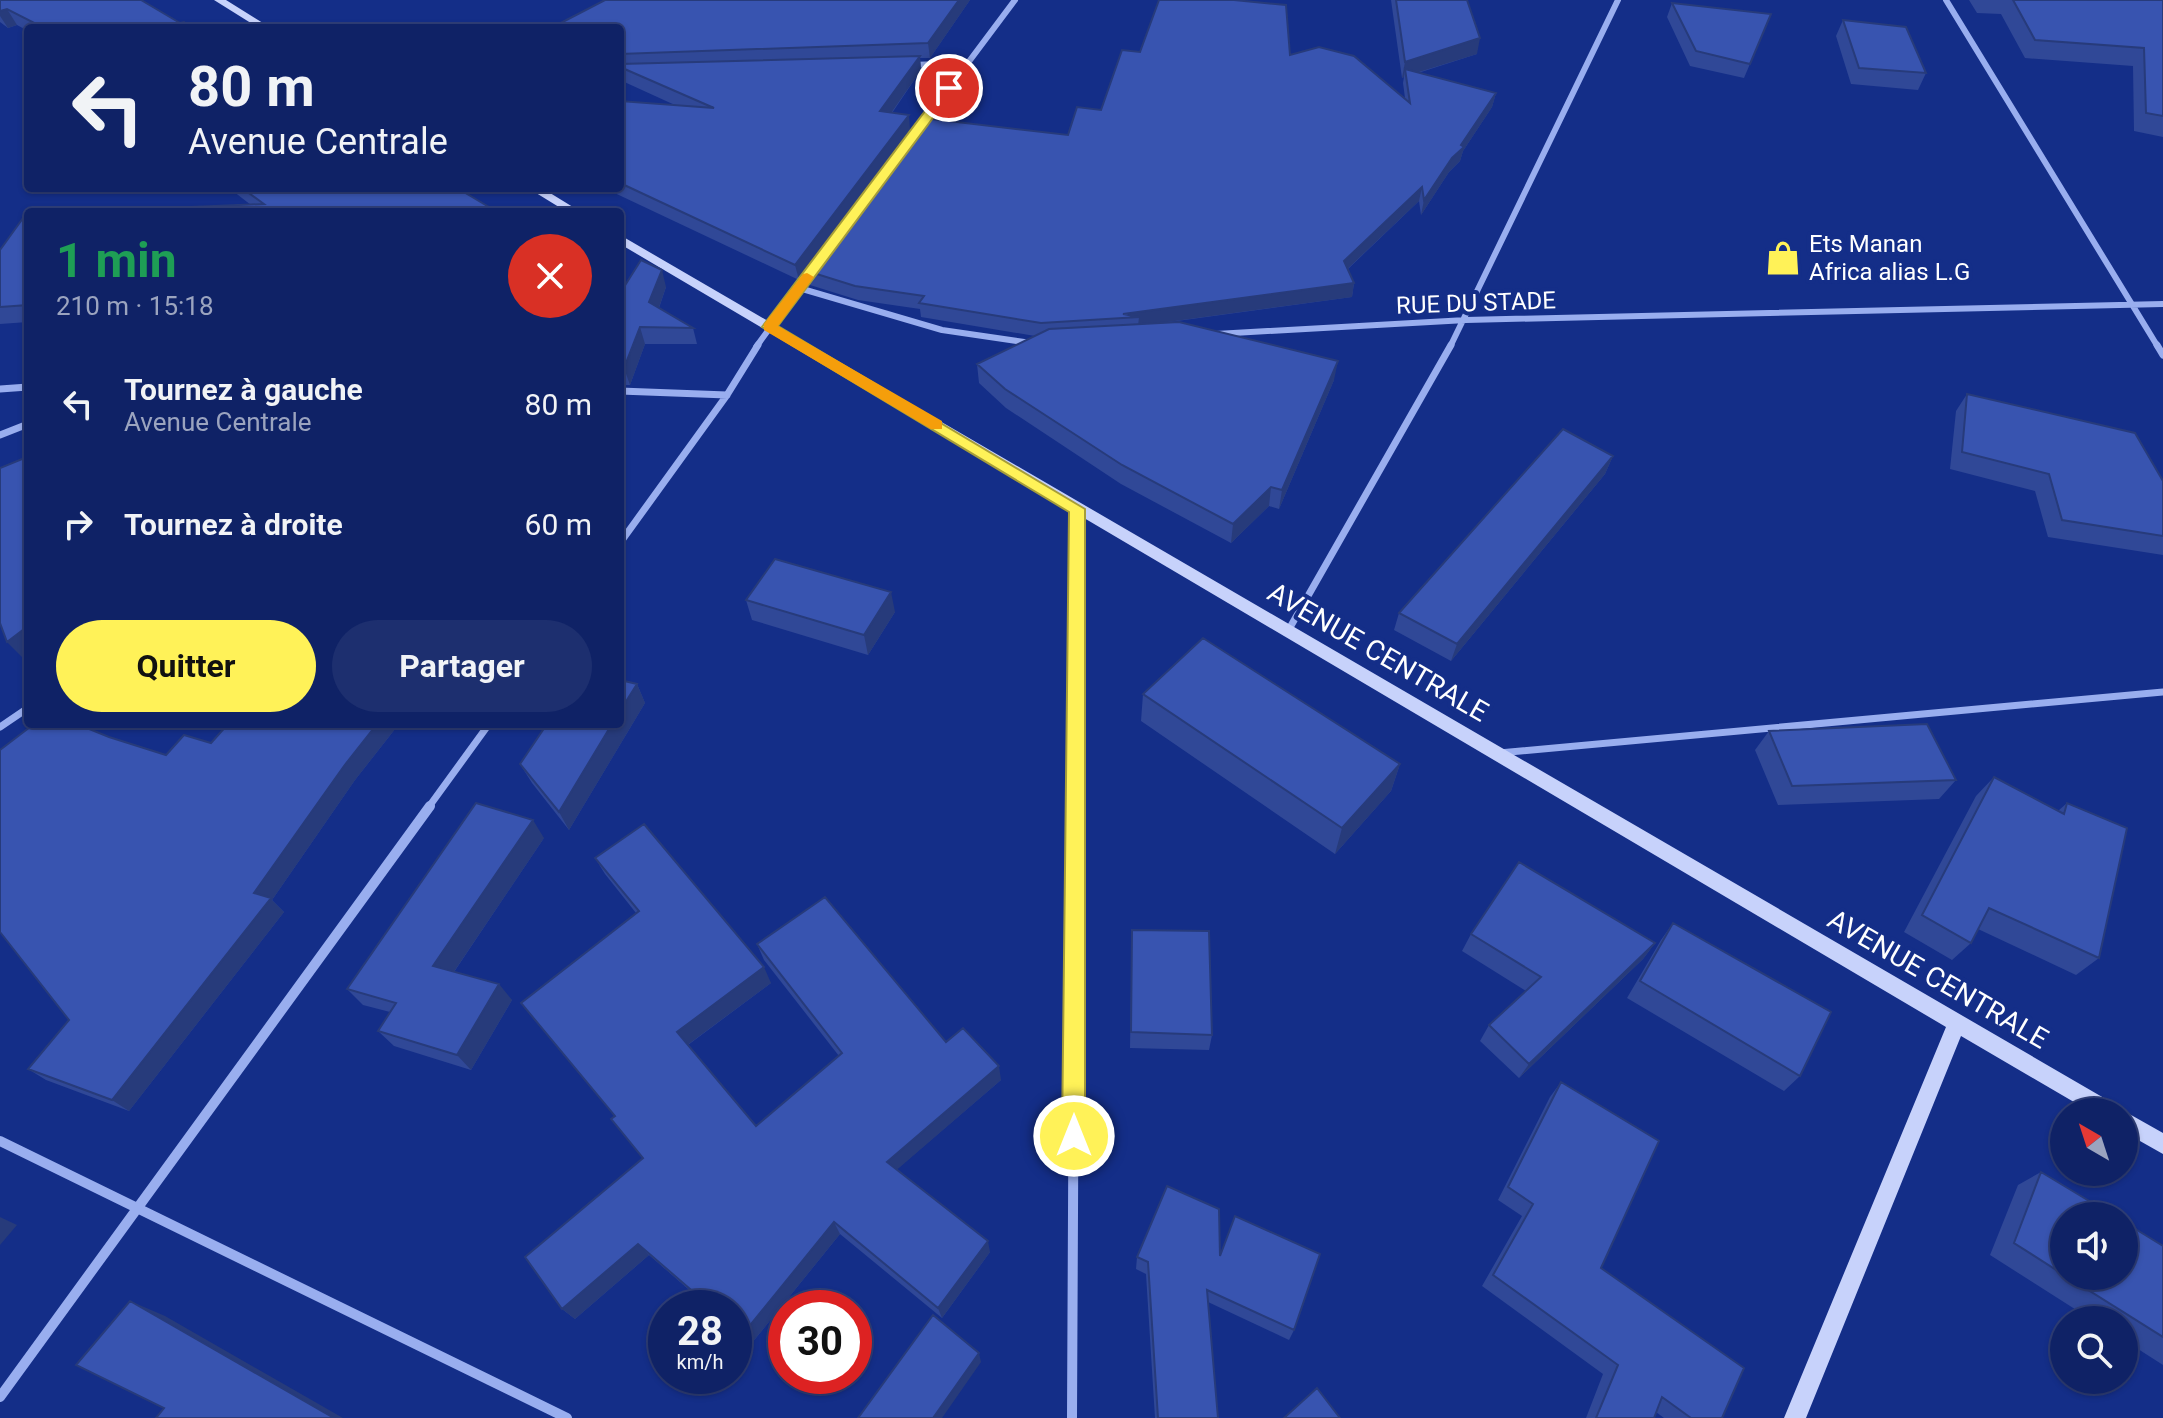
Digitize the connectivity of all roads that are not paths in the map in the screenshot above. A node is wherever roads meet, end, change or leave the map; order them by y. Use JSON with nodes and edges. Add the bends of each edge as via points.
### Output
{"nodes":[{"id":1,"x":219,"y":0,"type":"edge"},
{"id":2,"x":1015,"y":0,"type":"edge"},
{"id":3,"x":1618,"y":0,"type":"edge"},
{"id":4,"x":1946,"y":0,"type":"edge"},
{"id":5,"x":259,"y":24,"type":"edge"},
{"id":6,"x":967,"y":63,"type":"junction"},
{"id":7,"x":904,"y":65,"type":"edge"},
{"id":8,"x":911,"y":138,"type":"edge"},
{"id":9,"x":541,"y":192,"type":"edge"},
{"id":10,"x":568,"y":208,"type":"edge"},
{"id":11,"x":624,"y":241,"type":"edge"},
{"id":12,"x":818,"y":263,"type":"edge"},
{"id":13,"x":799,"y":288,"type":"junction"},
{"id":14,"x":2163,"y":304,"type":"edge"},
{"id":15,"x":2131,"y":306,"type":"junction"},
{"id":16,"x":1466,"y":320,"type":"junction"},
{"id":17,"x":769,"y":327,"type":"junction"},
{"id":18,"x":1214,"y":334,"type":"edge"},
{"id":19,"x":1041,"y":343,"type":"edge"},
{"id":20,"x":2163,"y":355,"type":"edge"},
{"id":21,"x":24,"y":387,"type":"edge"},
{"id":22,"x":0,"y":389,"type":"edge"},
{"id":23,"x":624,"y":391,"type":"edge"},
{"id":24,"x":727,"y":395,"type":"junction"},
{"id":25,"x":24,"y":426,"type":"edge"},
{"id":26,"x":0,"y":435,"type":"edge"},
{"id":27,"x":1077,"y":509,"type":"junction"},
{"id":28,"x":624,"y":537,"type":"edge"},
{"id":29,"x":1288,"y":631,"type":"junction"},
{"id":30,"x":2163,"y":692,"type":"edge"},
{"id":31,"x":24,"y":711,"type":"edge"},
{"id":32,"x":0,"y":727,"type":"edge"},
{"id":33,"x":486,"y":728,"type":"edge"},
{"id":34,"x":1496,"y":753,"type":"junction"},
{"id":35,"x":1957,"y":1023,"type":"junction"},
{"id":36,"x":2085,"y":1098,"type":"edge"},
{"id":37,"x":2138,"y":1129,"type":"edge"},
{"id":38,"x":0,"y":1141,"type":"edge"},
{"id":39,"x":2163,"y":1144,"type":"edge"},
{"id":40,"x":138,"y":1209,"type":"junction"},
{"id":41,"x":0,"y":1397,"type":"edge"},
{"id":42,"x":567,"y":1418,"type":"edge"},
{"id":43,"x":1072,"y":1418,"type":"edge"},
{"id":44,"x":1795,"y":1418,"type":"edge"}],
"edges":[{"from":1,"to":5,"type":"main road"},
{"from":2,"to":6,"type":"street"},
{"from":3,"to":16,"type":"street"},
{"from":4,"to":15,"type":"street"},
{"from":6,"to":7,"type":"street"},
{"from":6,"to":8,"type":"street"},
{"from":9,"to":10,"type":"main road"},
{"from":11,"to":17,"type":"main road","name":"AVENUE CENTRALE"},
{"from":12,"to":13,"type":"street"},
{"from":13,"to":17,"type":"street"},
{"from":13,"to":19,"type":"street","via":[[937,331]]},
{"from":14,"to":15,"type":"street","name":"RUE DU STADE"},
{"from":15,"to":16,"type":"street","name":"RUE DU STADE"},
{"from":15,"to":20,"type":"street"},
{"from":16,"to":18,"type":"street","name":"RUE DU STADE"},
{"from":16,"to":29,"type":"street"},
{"from":17,"to":24,"type":"street"},
{"from":17,"to":27,"type":"main road","name":"AVENUE CENTRALE"},
{"from":21,"to":22,"type":"street"},
{"from":23,"to":24,"type":"street"},
{"from":24,"to":28,"type":"street"},
{"from":25,"to":26,"type":"street"},
{"from":27,"to":29,"type":"main road","name":"AVENUE CENTRALE"},
{"from":27,"to":43,"type":"street"},
{"from":29,"to":34,"type":"main road","name":"AVENUE CENTRALE"},
{"from":30,"to":34,"type":"street"},
{"from":31,"to":32,"type":"street"},
{"from":33,"to":40,"type":"street"},
{"from":34,"to":35,"type":"main road","name":"AVENUE CENTRALE"},
{"from":35,"to":36,"type":"main road","name":"AVENUE CENTRALE"},
{"from":35,"to":44,"type":"main road"},
{"from":37,"to":39,"type":"main road"},
{"from":38,"to":40,"type":"street"},
{"from":40,"to":41,"type":"street"},
{"from":40,"to":42,"type":"street"}]}
